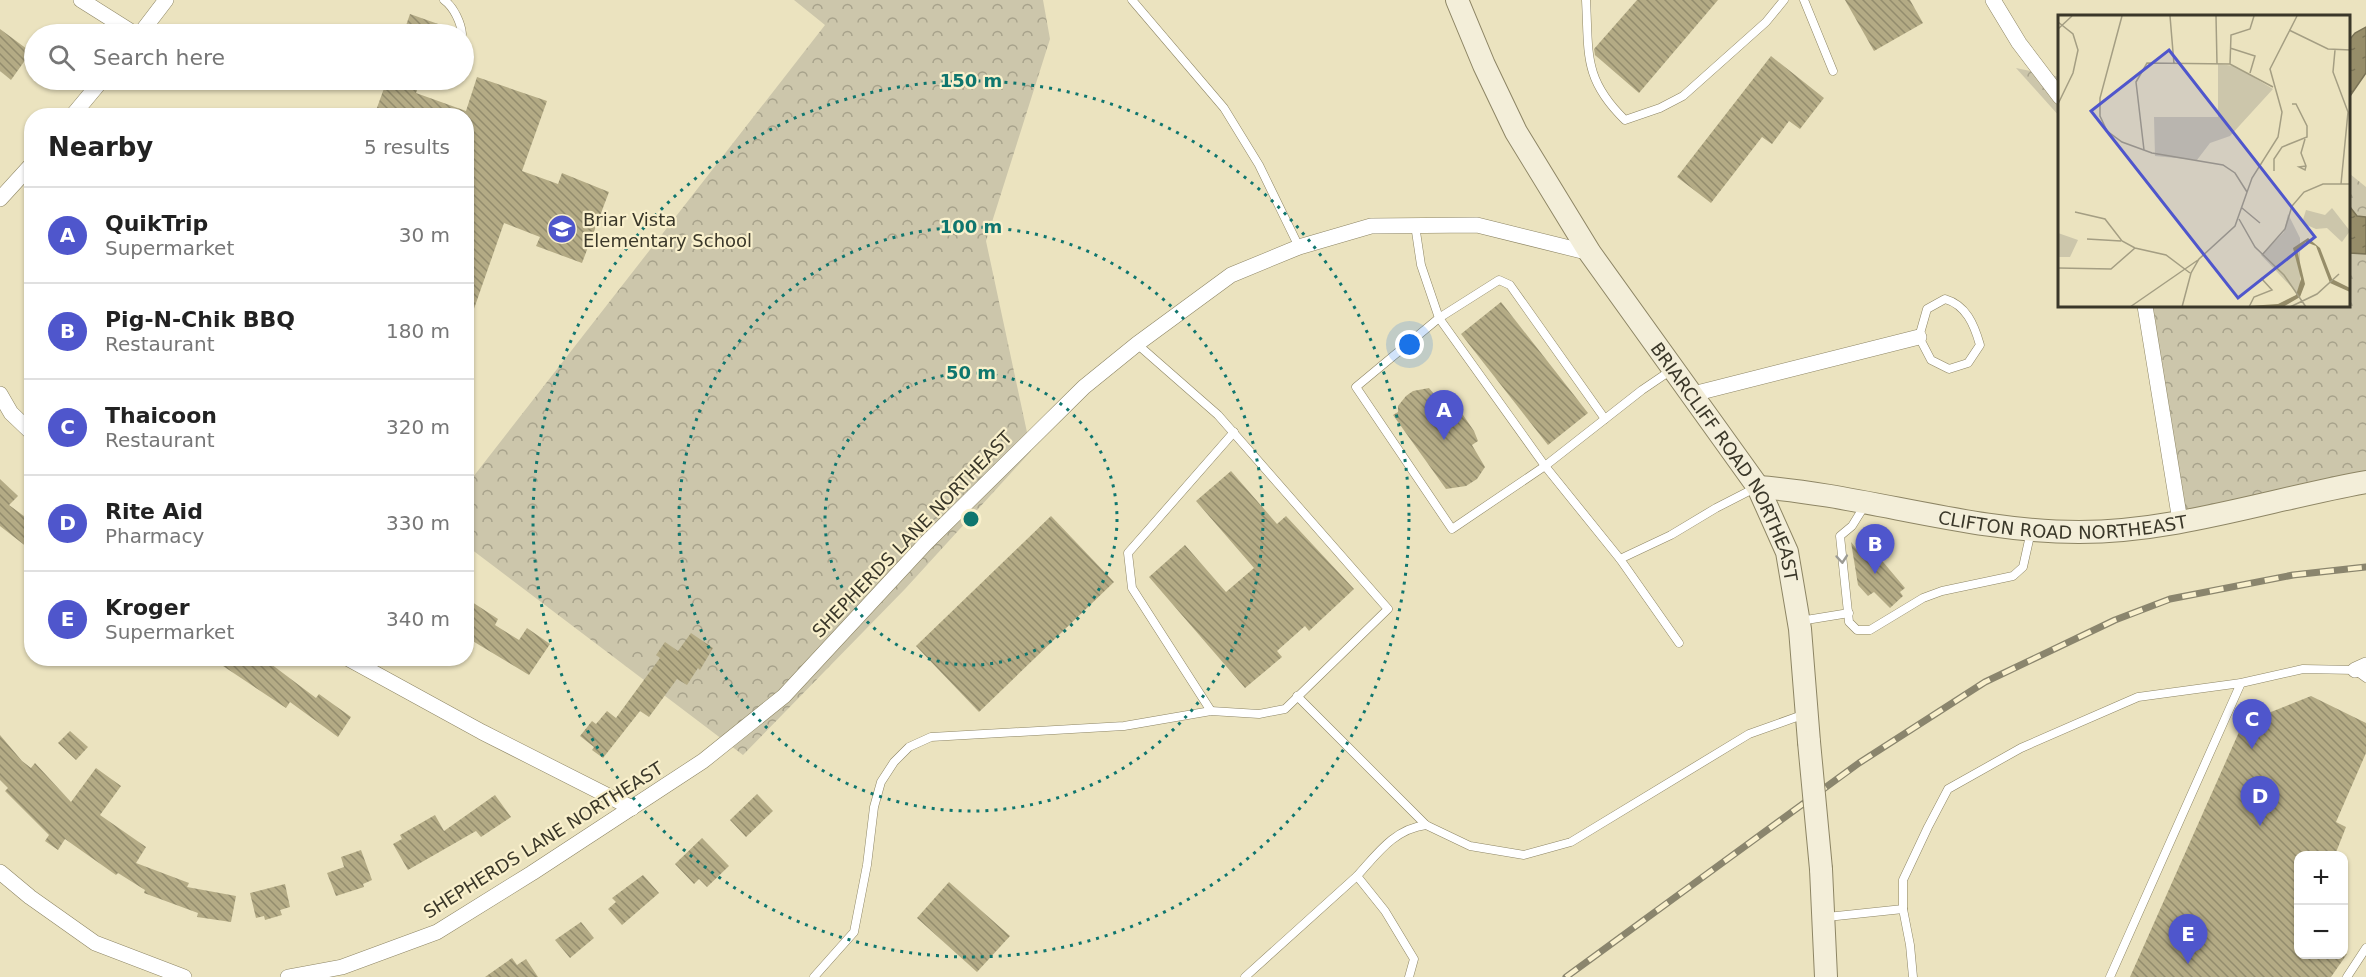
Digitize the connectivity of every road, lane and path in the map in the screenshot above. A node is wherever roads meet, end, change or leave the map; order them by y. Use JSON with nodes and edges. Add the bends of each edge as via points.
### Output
{"nodes":[{"id":1,"x":81,"y":0,"type":"edge"},
{"id":2,"x":166,"y":0,"type":"edge"},
{"id":3,"x":444,"y":0,"type":"edge"},
{"id":4,"x":1132,"y":0,"type":"edge"},
{"id":5,"x":1457,"y":0,"type":"edge"},
{"id":6,"x":1586,"y":0,"type":"edge"},
{"id":7,"x":1784,"y":0,"type":"edge"},
{"id":8,"x":1804,"y":0,"type":"edge"},
{"id":9,"x":1993,"y":0,"type":"edge"},
{"id":10,"x":121,"y":24,"type":"edge"},
{"id":11,"x":146,"y":24,"type":"edge"},
{"id":12,"x":460,"y":24,"type":"edge"},
{"id":13,"x":1833,"y":70,"type":"dead end"},
{"id":14,"x":94,"y":90,"type":"edge"},
{"id":15,"x":2058,"y":94,"type":"edge"},
{"id":16,"x":79,"y":108,"type":"edge"},
{"id":17,"x":24,"y":173,"type":"edge"},
{"id":18,"x":0,"y":199,"type":"edge"},
{"id":19,"x":1415,"y":225,"type":"junction"},
{"id":20,"x":1299,"y":247,"type":"junction"},
{"id":21,"x":1590,"y":253,"type":"junction"},
{"id":22,"x":2145,"y":308,"type":"edge"},
{"id":23,"x":1439,"y":318,"type":"junction"},
{"id":24,"x":1918,"y":337,"type":"junction"},
{"id":25,"x":1137,"y":344,"type":"junction"},
{"id":26,"x":1674,"y":368,"type":"junction"},
{"id":27,"x":0,"y":394,"type":"edge"},
{"id":28,"x":1693,"y":394,"type":"junction"},
{"id":29,"x":1605,"y":419,"type":"junction"},
{"id":30,"x":24,"y":426,"type":"edge"},
{"id":31,"x":1234,"y":432,"type":"junction"},
{"id":32,"x":1545,"y":466,"type":"junction"},
{"id":33,"x":2366,"y":482,"type":"edge"},
{"id":34,"x":1758,"y":486,"type":"junction"},
{"id":35,"x":1867,"y":501,"type":"junction"},
{"id":36,"x":2180,"y":521,"type":"junction"},
{"id":37,"x":2032,"y":529,"type":"junction"},
{"id":38,"x":1620,"y":559,"type":"junction"},
{"id":39,"x":1849,"y":613,"type":"junction"},
{"id":40,"x":1799,"y":621,"type":"junction"},
{"id":41,"x":1679,"y":643,"type":"dead end"},
{"id":42,"x":362,"y":666,"type":"edge"},
{"id":43,"x":2362,"y":671,"type":"edge"},
{"id":44,"x":2241,"y":683,"type":"junction"},
{"id":45,"x":1298,"y":696,"type":"junction"},
{"id":46,"x":1211,"y":711,"type":"junction"},
{"id":47,"x":1807,"y":714,"type":"junction"},
{"id":48,"x":632,"y":808,"type":"junction"},
{"id":49,"x":1426,"y":825,"type":"junction"},
{"id":50,"x":0,"y":872,"type":"edge"},
{"id":51,"x":1356,"y":876,"type":"junction"},
{"id":52,"x":1903,"y":909,"type":"junction"},
{"id":53,"x":1822,"y":917,"type":"junction"},
{"id":54,"x":2366,"y":948,"type":"edge"},
{"id":55,"x":184,"y":977,"type":"edge"},
{"id":56,"x":288,"y":977,"type":"edge"},
{"id":57,"x":814,"y":977,"type":"edge"},
{"id":58,"x":1245,"y":977,"type":"edge"},
{"id":59,"x":1409,"y":977,"type":"edge"},
{"id":60,"x":1826,"y":977,"type":"edge"},
{"id":61,"x":1913,"y":977,"type":"edge"},
{"id":62,"x":2110,"y":977,"type":"edge"},
{"id":63,"x":2347,"y":977,"type":"edge"}],
"edges":[{"from":1,"to":10,"type":"street"},
{"from":2,"to":11,"type":"street"},
{"from":3,"to":12,"type":"lane"},
{"from":4,"to":20,"type":"lane","via":[[1224,108],[1259,165]]},
{"from":5,"to":21,"type":"main road","name":"BRIARCLIFF ROAD NORTHEAST","via":[[1516,132]]},
{"from":6,"to":7,"type":"lane","via":[[1590,63],[1596,85],[1625,120],[1683,96],[1766,22]]},
{"from":8,"to":13,"type":"lane"},
{"from":9,"to":15,"type":"street"},
{"from":14,"to":16,"type":"street"},
{"from":17,"to":18,"type":"street"},
{"from":19,"to":20,"type":"street","name":"SHEPHERDS LANE NORTHEAST","via":[[1371,226]]},
{"from":19,"to":21,"type":"street","name":"SHEPHERDS LANE NORTHEAST","via":[[1477,225]]},
{"from":19,"to":23,"type":"lane","via":[[1422,266]]},
{"from":20,"to":25,"type":"street","name":"SHEPHERDS LANE NORTHEAST","via":[[1232,275]]},
{"from":21,"to":26,"type":"main road","name":"BRIARCLIFF ROAD NORTHEAST"},
{"from":22,"to":36,"type":"street"},
{"from":23,"to":29,"type":"lane","via":[[1499,280],[1510,285]]},
{"from":23,"to":32,"type":"lane"},
{"from":23,"to":32,"type":"lane","via":[[1356,387],[1452,529]]},
{"from":24,"to":24,"type":"lane","via":[[1930,360],[1949,369],[1968,363],[1980,345],[1974,324],[1956,302],[1945,299],[1927,309]]},
{"from":24,"to":28,"type":"street"},
{"from":25,"to":31,"type":"lane"},
{"from":25,"to":48,"type":"street","name":"SHEPHERDS LANE NORTHEAST","via":[[1084,387],[926,543],[784,696],[703,761]]},
{"from":26,"to":28,"type":"main road","name":"BRIARCLIFF ROAD NORTHEAST"},
{"from":26,"to":29,"type":"lane"},
{"from":27,"to":30,"type":"street"},
{"from":28,"to":34,"type":"main road","name":"BRIARCLIFF ROAD NORTHEAST"},
{"from":29,"to":32,"type":"lane"},
{"from":31,"to":45,"type":"lane","via":[[1388,609]]},
{"from":31,"to":46,"type":"lane","via":[[1128,553],[1132,588]]},
{"from":32,"to":38,"type":"lane"},
{"from":33,"to":36,"type":"main road","name":"CLIFTON ROAD NORTHEAST"},
{"from":34,"to":35,"type":"main road","name":"CLIFTON ROAD NORTHEAST"},
{"from":34,"to":38,"type":"lane"},
{"from":34,"to":40,"type":"main road","name":"BRIARCLIFF ROAD NORTHEAST","via":[[1787,552]]},
{"from":35,"to":37,"type":"main road","name":"CLIFTON ROAD NORTHEAST"},
{"from":35,"to":39,"type":"lane","one_way":true,"via":[[1852,526],[1840,536]]},
{"from":36,"to":37,"type":"main road","name":"CLIFTON ROAD NORTHEAST","via":[[2099,531]]},
{"from":37,"to":39,"type":"lane","via":[[2023,567],[2013,576],[1923,598],[1870,630],[1857,630],[1849,622]]},
{"from":38,"to":41,"type":"lane"},
{"from":39,"to":40,"type":"lane"},
{"from":40,"to":47,"type":"main road","name":"BRIARCLIFF ROAD NORTHEAST"},
{"from":42,"to":48,"type":"street"},
{"from":43,"to":44,"type":"lane","via":[[2303,669]]},
{"from":44,"to":52,"type":"lane","via":[[2138,697],[2022,748],[1948,789],[1903,880]]},
{"from":44,"to":62,"type":"lane"},
{"from":45,"to":46,"type":"lane","via":[[1284,709],[1259,714]]},
{"from":45,"to":49,"type":"lane"},
{"from":46,"to":57,"type":"lane","via":[[1124,726],[931,737],[909,747],[881,782],[854,932]]},
{"from":47,"to":49,"type":"lane","via":[[1749,734],[1571,842],[1524,855],[1470,846]]},
{"from":47,"to":53,"type":"main road","name":"BRIARCLIFF ROAD NORTHEAST","bridge":true},
{"from":48,"to":56,"type":"street","name":"SHEPHERDS LANE NORTHEAST","via":[[437,932],[342,967]]},
{"from":49,"to":51,"type":"lane","via":[[1411,827],[1390,841]]},
{"from":50,"to":55,"type":"street","via":[[94,943]]},
{"from":51,"to":58,"type":"lane"},
{"from":51,"to":59,"type":"lane","via":[[1385,911],[1414,959]]},
{"from":52,"to":53,"type":"lane"},
{"from":52,"to":61,"type":"lane"},
{"from":53,"to":60,"type":"main road","name":"BRIARCLIFF ROAD NORTHEAST"},
{"from":54,"to":63,"type":"lane"}]}
